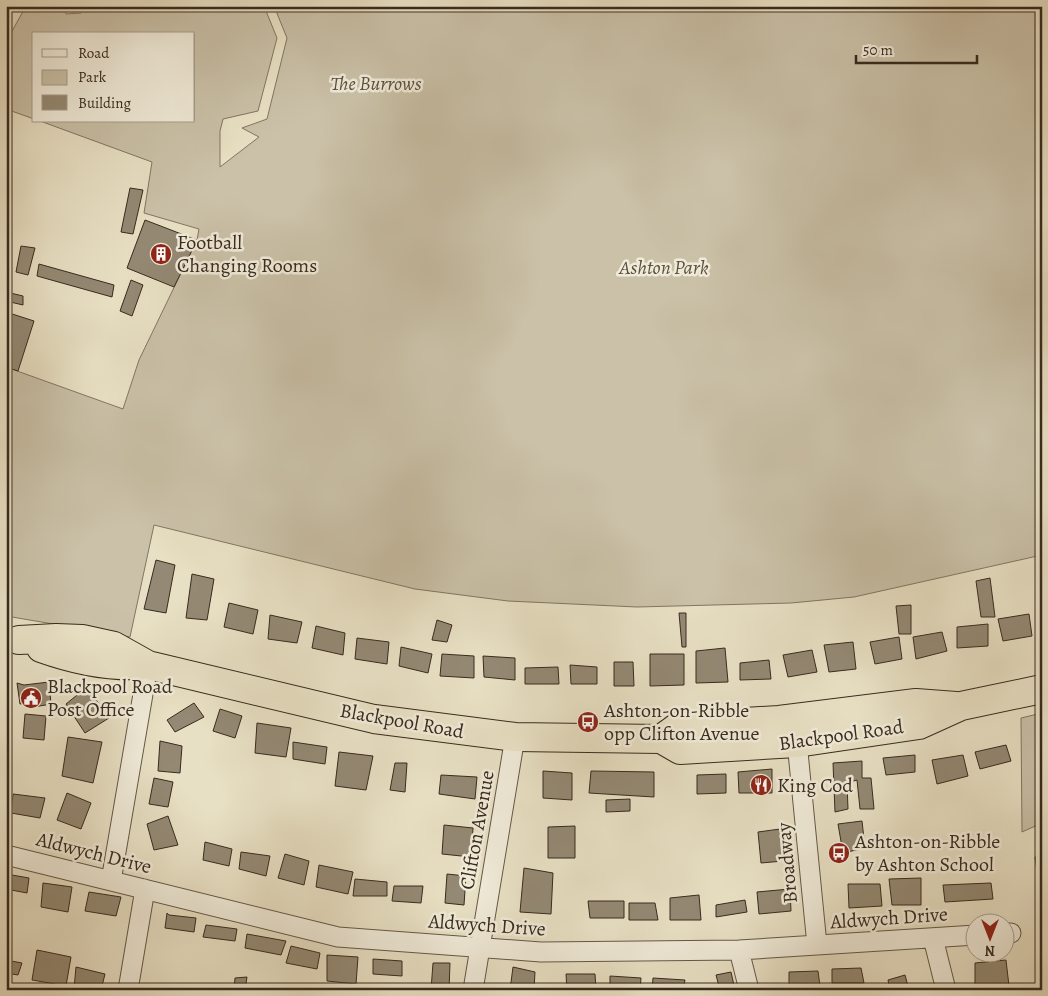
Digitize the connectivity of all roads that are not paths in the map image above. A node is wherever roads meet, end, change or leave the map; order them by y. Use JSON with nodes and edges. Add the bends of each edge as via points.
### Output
{"nodes":[{"id":1,"x":13,"y":639,"type":"edge"},
{"id":2,"x":148,"y":665,"type":"junction"},
{"id":3,"x":1042,"y":689,"type":"edge"},
{"id":4,"x":796,"y":730,"type":"junction"},
{"id":5,"x":515,"y":737,"type":"junction"},
{"id":6,"x":6,"y":855,"type":"edge"},
{"id":7,"x":111,"y":880,"type":"junction"},
{"id":8,"x":145,"y":889,"type":"junction"},
{"id":9,"x":966,"y":936,"type":"edge"},
{"id":10,"x":933,"y":938,"type":"junction"},
{"id":11,"x":817,"y":945,"type":"junction"},
{"id":12,"x":480,"y":948,"type":"junction"},
{"id":13,"x":739,"y":950,"type":"junction"},
{"id":14,"x":128,"y":990,"type":"edge"},
{"id":15,"x":473,"y":990,"type":"edge"},
{"id":16,"x":749,"y":990,"type":"edge"},
{"id":17,"x":946,"y":990,"type":"edge"}],
"edges":[{"from":1,"to":2,"type":"highway","name":"Blackpool Road","via":[[82,639],[114,646]]},
{"from":2,"to":5,"type":"highway","name":"Blackpool Road","via":[[374,719]]},
{"from":2,"to":7,"type":"street"},
{"from":3,"to":4,"type":"highway","name":"Blackpool Road","via":[[962,706],[919,724]]},
{"from":4,"to":5,"type":"highway","name":"Blackpool Road","via":[[680,750],[661,739]]},
{"from":4,"to":11,"type":"street","name":"Broadway"},
{"from":5,"to":12,"type":"street","name":"Clifton Avenue"},
{"from":6,"to":7,"type":"street","name":"Aldwych Drive"},
{"from":7,"to":8,"type":"street","name":"Aldwych Drive"},
{"from":8,"to":12,"type":"street","name":"Aldwych Drive","via":[[338,937]]},
{"from":8,"to":14,"type":"street"},
{"from":9,"to":10,"type":"street","name":"Aldwych Drive"},
{"from":10,"to":11,"type":"street","name":"Aldwych Drive"},
{"from":10,"to":17,"type":"street"},
{"from":11,"to":13,"type":"street","name":"Aldwych Drive"},
{"from":12,"to":13,"type":"street","name":"Aldwych Drive","via":[[541,952]]},
{"from":12,"to":15,"type":"street","name":"Clifton Avenue"},
{"from":13,"to":16,"type":"street"}]}
